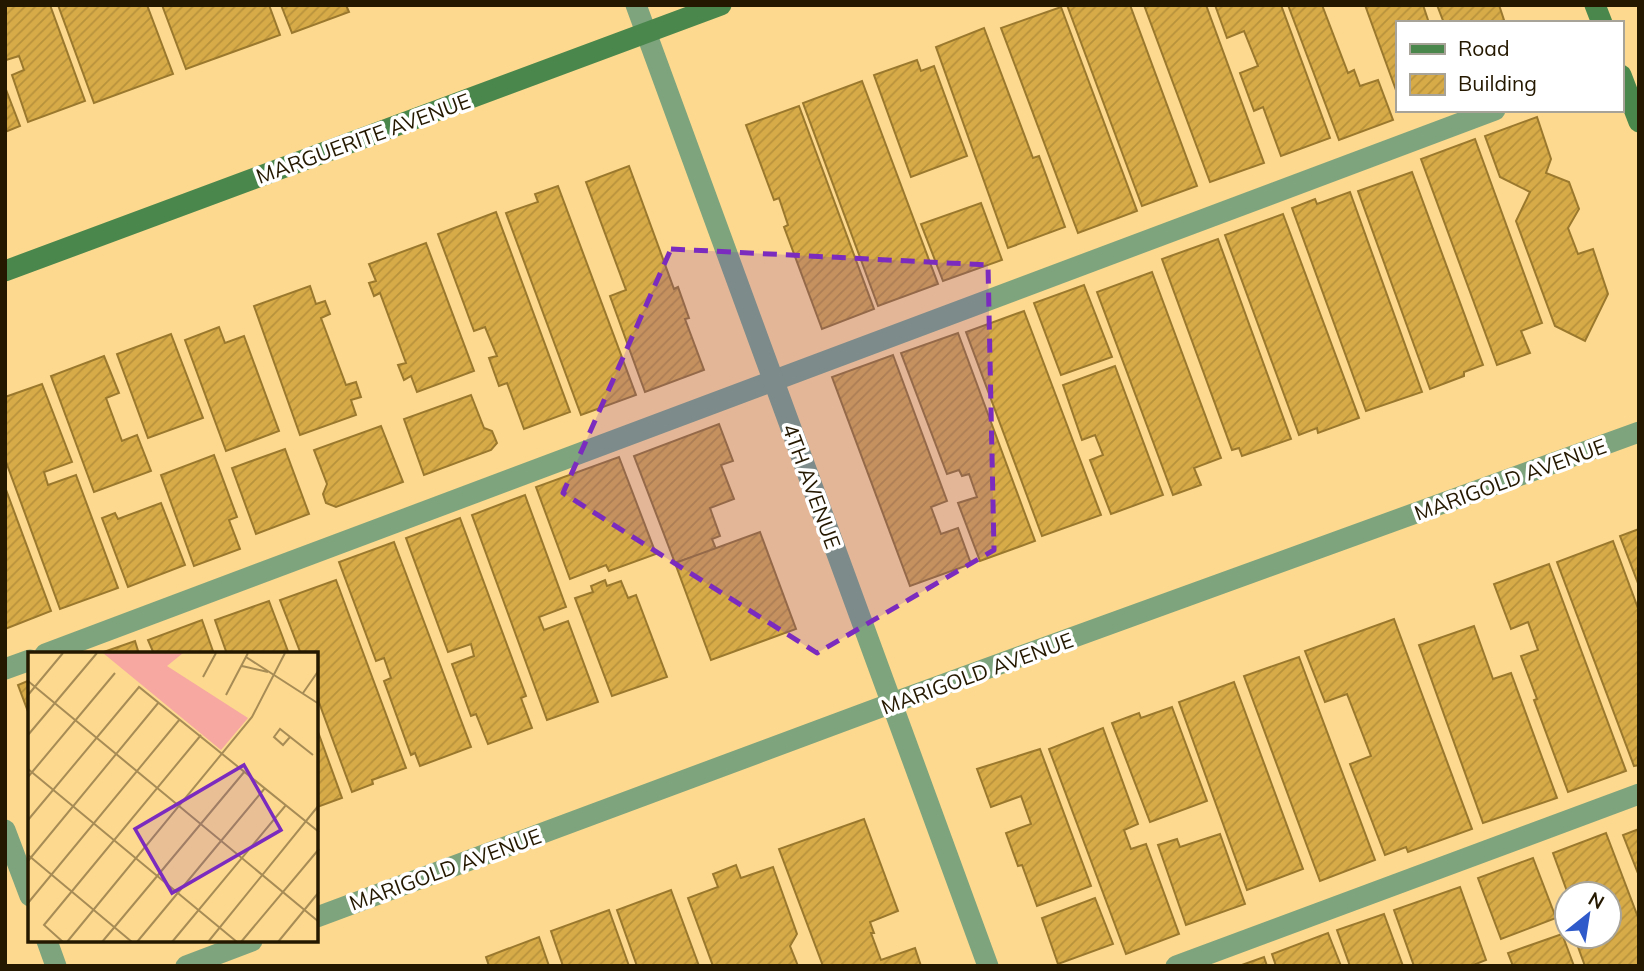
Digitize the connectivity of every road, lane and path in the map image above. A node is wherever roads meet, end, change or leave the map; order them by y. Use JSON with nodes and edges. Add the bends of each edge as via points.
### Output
{"nodes":[{"id":1,"x":636,"y":5,"type":"edge"},
{"id":2,"x":721,"y":5,"type":"edge"},
{"id":3,"x":646,"y":33,"type":"junction"},
{"id":4,"x":1623,"y":80,"type":"edge"},
{"id":5,"x":1490,"y":112,"type":"edge"},
{"id":6,"x":1639,"y":122,"type":"edge"},
{"id":7,"x":5,"y":271,"type":"edge"},
{"id":8,"x":772,"y":380,"type":"junction"},
{"id":9,"x":1639,"y":432,"type":"edge"},
{"id":10,"x":50,"y":652,"type":"edge"},
{"id":11,"x":28,"y":661,"type":"edge"},
{"id":12,"x":5,"y":669,"type":"edge"},
{"id":13,"x":892,"y":703,"type":"junction"},
{"id":14,"x":1639,"y":794,"type":"edge"},
{"id":15,"x":5,"y":830,"type":"edge"},
{"id":16,"x":28,"y":891,"type":"edge"},
{"id":17,"x":318,"y":917,"type":"edge"},
{"id":18,"x":48,"y":943,"type":"edge"},
{"id":19,"x":247,"y":943,"type":"edge"},
{"id":20,"x":56,"y":966,"type":"edge"},
{"id":21,"x":186,"y":966,"type":"edge"},
{"id":22,"x":988,"y":966,"type":"edge"},
{"id":23,"x":1176,"y":966,"type":"edge"}],
"edges":[{"from":1,"to":3,"type":"street","name":"4TH AVENUE"},
{"from":2,"to":3,"type":"street","name":"MARGUERITE AVENUE"},
{"from":3,"to":7,"type":"street","name":"MARGUERITE AVENUE"},
{"from":3,"to":8,"type":"street","name":"4TH AVENUE"},
{"from":4,"to":6,"type":"street"},
{"from":5,"to":8,"type":"street"},
{"from":8,"to":10,"type":"street"},
{"from":8,"to":13,"type":"street","name":"4TH AVENUE"},
{"from":9,"to":13,"type":"street","name":"MARIGOLD AVENUE"},
{"from":11,"to":12,"type":"street"},
{"from":13,"to":17,"type":"street","name":"MARIGOLD AVENUE"},
{"from":13,"to":22,"type":"street","name":"4TH AVENUE"},
{"from":14,"to":23,"type":"street"},
{"from":15,"to":16,"type":"street"},
{"from":18,"to":20,"type":"street"},
{"from":19,"to":21,"type":"street"}]}
